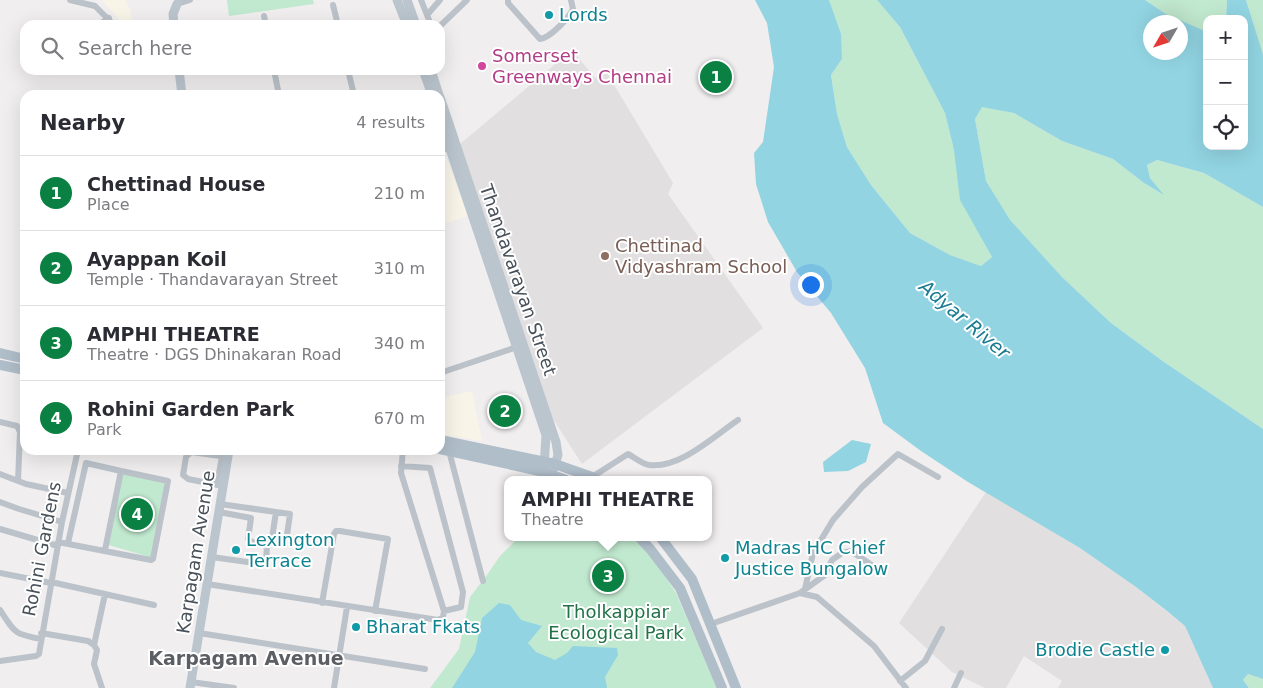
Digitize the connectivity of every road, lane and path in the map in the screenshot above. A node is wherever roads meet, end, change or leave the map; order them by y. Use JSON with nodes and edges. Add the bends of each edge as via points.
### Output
{"nodes":[{"id":1,"x":70,"y":0,"type":"edge"},
{"id":2,"x":190,"y":0,"type":"edge"},
{"id":3,"x":397,"y":0,"type":"edge"},
{"id":4,"x":408,"y":0,"type":"edge"},
{"id":5,"x":421,"y":0,"type":"edge"},
{"id":6,"x":440,"y":0,"type":"edge"},
{"id":7,"x":467,"y":0,"type":"edge"},
{"id":8,"x":508,"y":0,"type":"edge"},
{"id":9,"x":571,"y":0,"type":"edge"},
{"id":10,"x":180,"y":2,"type":"edge"},
{"id":11,"x":333,"y":5,"type":"dead end"},
{"id":12,"x":427,"y":15,"type":"junction"},
{"id":13,"x":264,"y":16,"type":"dead end"},
{"id":14,"x":108,"y":18,"type":"joint"},
{"id":15,"x":105,"y":20,"type":"edge"},
{"id":16,"x":174,"y":20,"type":"edge"},
{"id":17,"x":265,"y":20,"type":"edge"},
{"id":18,"x":337,"y":20,"type":"edge"},
{"id":19,"x":405,"y":20,"type":"edge"},
{"id":20,"x":414,"y":20,"type":"edge"},
{"id":21,"x":429,"y":20,"type":"edge"},
{"id":22,"x":445,"y":21,"type":"edge"},
{"id":23,"x":180,"y":75,"type":"edge"},
{"id":24,"x":275,"y":75,"type":"edge"},
{"id":25,"x":349,"y":75,"type":"edge"},
{"id":26,"x":425,"y":75,"type":"edge"},
{"id":27,"x":433,"y":75,"type":"edge"},
{"id":28,"x":181,"y":90,"type":"edge"},
{"id":29,"x":278,"y":90,"type":"edge"},
{"id":30,"x":353,"y":90,"type":"edge"},
{"id":31,"x":430,"y":90,"type":"edge"},
{"id":32,"x":438,"y":90,"type":"edge"},
{"id":33,"x":445,"y":116,"type":"edge"},
{"id":34,"x":445,"y":129,"type":"edge"},
{"id":35,"x":452,"y":145,"type":"junction"},
{"id":36,"x":445,"y":148,"type":"edge"},
{"id":37,"x":493,"y":266,"type":"junction"},
{"id":38,"x":517,"y":347,"type":"junction"},
{"id":39,"x":0,"y":353,"type":"edge"},
{"id":40,"x":20,"y":357,"type":"edge"},
{"id":41,"x":0,"y":365,"type":"edge"},
{"id":42,"x":20,"y":369,"type":"edge"},
{"id":43,"x":445,"y":371,"type":"edge"},
{"id":44,"x":738,"y":420,"type":"dead end"},
{"id":45,"x":0,"y":422,"type":"edge"},
{"id":46,"x":445,"y":441,"type":"edge"},
{"id":47,"x":445,"y":450,"type":"edge"},
{"id":48,"x":77,"y":455,"type":"edge"},
{"id":49,"x":188,"y":455,"type":"edge"},
{"id":50,"x":226,"y":455,"type":"edge"},
{"id":51,"x":402,"y":455,"type":"edge"},
{"id":52,"x":401,"y":466,"type":"junction"},
{"id":53,"x":549,"y":468,"type":"junction"},
{"id":54,"x":121,"y":470,"type":"junction"},
{"id":55,"x":0,"y":474,"type":"edge"},
{"id":56,"x":560,"y":476,"type":"edge"},
{"id":57,"x":585,"y":476,"type":"edge"},
{"id":58,"x":597,"y":476,"type":"edge"},
{"id":59,"x":938,"y":477,"type":"dead end"},
{"id":60,"x":18,"y":481,"type":"junction"},
{"id":61,"x":220,"y":486,"type":"junction"},
{"id":62,"x":68,"y":493,"type":"junction"},
{"id":63,"x":0,"y":502,"type":"edge"},
{"id":64,"x":220,"y":508,"type":"junction"},
{"id":65,"x":257,"y":509,"type":"junction"},
{"id":66,"x":276,"y":512,"type":"junction"},
{"id":67,"x":62,"y":522,"type":"junction"},
{"id":68,"x":0,"y":529,"type":"edge"},
{"id":69,"x":287,"y":535,"type":"dead end"},
{"id":70,"x":643,"y":541,"type":"edge"},
{"id":71,"x":663,"y":541,"type":"edge"},
{"id":72,"x":68,"y":543,"type":"junction"},
{"id":73,"x":58,"y":544,"type":"junction"},
{"id":74,"x":105,"y":550,"type":"junction"},
{"id":75,"x":212,"y":557,"type":"junction"},
{"id":76,"x":879,"y":570,"type":"dead end"},
{"id":77,"x":0,"y":573,"type":"edge"},
{"id":78,"x":483,"y":581,"type":"dead end"},
{"id":79,"x":51,"y":582,"type":"junction"},
{"id":80,"x":207,"y":584,"type":"junction"},
{"id":81,"x":802,"y":591,"type":"junction"},
{"id":82,"x":105,"y":594,"type":"junction"},
{"id":83,"x":322,"y":603,"type":"junction"},
{"id":84,"x":154,"y":605,"type":"dead end"},
{"id":85,"x":347,"y":607,"type":"junction"},
{"id":86,"x":0,"y":610,"type":"edge"},
{"id":87,"x":375,"y":611,"type":"junction"},
{"id":88,"x":444,"y":611,"type":"junction"},
{"id":89,"x":711,"y":624,"type":"junction"},
{"id":90,"x":942,"y":629,"type":"dead end"},
{"id":91,"x":199,"y":633,"type":"junction"},
{"id":92,"x":41,"y":636,"type":"junction"},
{"id":93,"x":94,"y":645,"type":"junction"},
{"id":94,"x":339,"y":654,"type":"junction"},
{"id":95,"x":0,"y":661,"type":"edge"},
{"id":96,"x":424,"y":669,"type":"dead end"},
{"id":97,"x":961,"y":673,"type":"dead end"},
{"id":98,"x":900,"y":681,"type":"junction"},
{"id":99,"x":191,"y":685,"type":"edge"},
{"id":100,"x":102,"y":688,"type":"edge"},
{"id":101,"x":234,"y":688,"type":"edge"},
{"id":102,"x":334,"y":688,"type":"edge"},
{"id":103,"x":722,"y":688,"type":"edge"},
{"id":104,"x":736,"y":688,"type":"edge"},
{"id":105,"x":906,"y":688,"type":"edge"},
{"id":106,"x":954,"y":688,"type":"edge"}],
"edges":[{"from":1,"to":14,"type":"street","via":[[95,6]]},
{"from":2,"to":10,"type":"street"},
{"from":3,"to":19,"type":"street"},
{"from":4,"to":20,"type":"street"},
{"from":5,"to":12,"type":"street"},
{"from":6,"to":12,"type":"street"},
{"from":7,"to":22,"type":"street"},
{"from":8,"to":9,"type":"street","via":[[540,39],[546,38],[567,19],[574,9]]},
{"from":10,"to":16,"type":"street","via":[[173,14]]},
{"from":11,"to":18,"type":"street"},
{"from":12,"to":21,"type":"street"},
{"from":13,"to":17,"type":"street"},
{"from":14,"to":15,"type":"street"},
{"from":23,"to":28,"type":"street"},
{"from":24,"to":29,"type":"street"},
{"from":25,"to":30,"type":"street"},
{"from":26,"to":31,"type":"street"},
{"from":27,"to":32,"type":"street","name":"Thandavarayan Street"},
{"from":33,"to":35,"type":"street","name":"Thandavarayan Street"},
{"from":34,"to":35,"type":"street","name":"Thandavarayan Street"},
{"from":35,"to":36,"type":"street"},
{"from":35,"to":37,"type":"street","name":"Thandavarayan Street"},
{"from":37,"to":38,"type":"street","name":"Thandavarayan Street"},
{"from":37,"to":53,"type":"street","name":"Thandavarayan Street","via":[[556,442],[558,454]]},
{"from":38,"to":43,"type":"street"},
{"from":38,"to":53,"type":"street","name":"Thandavarayan Street","via":[[546,435]]},
{"from":39,"to":40,"type":"main road"},
{"from":41,"to":42,"type":"main road"},
{"from":44,"to":58,"type":"street","via":[[680,459],[667,464],[648,465],[628,454]]},
{"from":45,"to":60,"type":"street","via":[[16,426],[20,432]]},
{"from":46,"to":53,"type":"main road"},
{"from":47,"to":53,"type":"main road"},
{"from":47,"to":78,"type":"street"},
{"from":48,"to":62,"type":"street","name":"Rohini Gardens"},
{"from":49,"to":61,"type":"street","via":[[183,475]]},
{"from":50,"to":61,"type":"street","name":"Karpagam Avenue"},
{"from":51,"to":52,"type":"street"},
{"from":52,"to":88,"type":"street"},
{"from":52,"to":88,"type":"street","via":[[430,468],[463,592],[461,607]]},
{"from":53,"to":56,"type":"main road"},
{"from":53,"to":57,"type":"main road"},
{"from":54,"to":72,"type":"street","via":[[86,463]]},
{"from":54,"to":74,"type":"street"},
{"from":54,"to":74,"type":"street","via":[[167,481],[154,558]]},
{"from":55,"to":60,"type":"street"},
{"from":59,"to":81,"type":"street","via":[[898,454],[833,520],[813,553]]},
{"from":60,"to":62,"type":"street"},
{"from":61,"to":64,"type":"street","name":"Karpagam Avenue"},
{"from":62,"to":67,"type":"street","name":"Rohini Gardens"},
{"from":63,"to":67,"type":"street"},
{"from":64,"to":65,"type":"street"},
{"from":64,"to":75,"type":"street","name":"Karpagam Avenue"},
{"from":64,"to":75,"type":"street","via":[[251,518],[248,539],[267,546],[266,561],[262,564]]},
{"from":65,"to":66,"type":"street"},
{"from":65,"to":66,"type":"street","via":[[252,537],[255,540],[268,542],[272,538]]},
{"from":66,"to":69,"type":"street","via":[[290,514]]},
{"from":67,"to":73,"type":"street","name":"Rohini Gardens"},
{"from":68,"to":73,"type":"street"},
{"from":70,"to":103,"type":"main road","via":[[680,588]]},
{"from":71,"to":89,"type":"main road","via":[[692,579]]},
{"from":72,"to":73,"type":"street"},
{"from":72,"to":74,"type":"street"},
{"from":73,"to":79,"type":"street","name":"Rohini Gardens"},
{"from":75,"to":80,"type":"street","name":"Karpagam Avenue"},
{"from":76,"to":81,"type":"street","via":[[851,551],[842,553],[832,560],[825,575]]},
{"from":77,"to":79,"type":"street"},
{"from":79,"to":82,"type":"street"},
{"from":79,"to":92,"type":"street","name":"Rohini Gardens"},
{"from":80,"to":83,"type":"street"},
{"from":80,"to":91,"type":"street","name":"Karpagam Avenue"},
{"from":81,"to":89,"type":"street"},
{"from":81,"to":98,"type":"street","via":[[817,597],[874,646]]},
{"from":82,"to":84,"type":"street"},
{"from":82,"to":93,"type":"street"},
{"from":83,"to":85,"type":"street"},
{"from":83,"to":87,"type":"street","via":[[334,534],[340,531],[388,539]]},
{"from":85,"to":87,"type":"street"},
{"from":85,"to":94,"type":"street"},
{"from":86,"to":92,"type":"street","via":[[19,635]]},
{"from":87,"to":88,"type":"street","via":[[438,620],[443,618]]},
{"from":89,"to":104,"type":"main road"},
{"from":90,"to":98,"type":"street","via":[[925,661]]},
{"from":91,"to":94,"type":"street"},
{"from":91,"to":99,"type":"street","name":"Karpagam Avenue"},
{"from":92,"to":93,"type":"street","via":[[88,641]]},
{"from":92,"to":95,"type":"street","name":"Rohini Gardens","via":[[38,655]]},
{"from":93,"to":100,"type":"street","via":[[94,664]]},
{"from":94,"to":96,"type":"street"},
{"from":94,"to":102,"type":"street"},
{"from":97,"to":106,"type":"street"},
{"from":98,"to":105,"type":"street"},
{"from":99,"to":101,"type":"street"}]}
